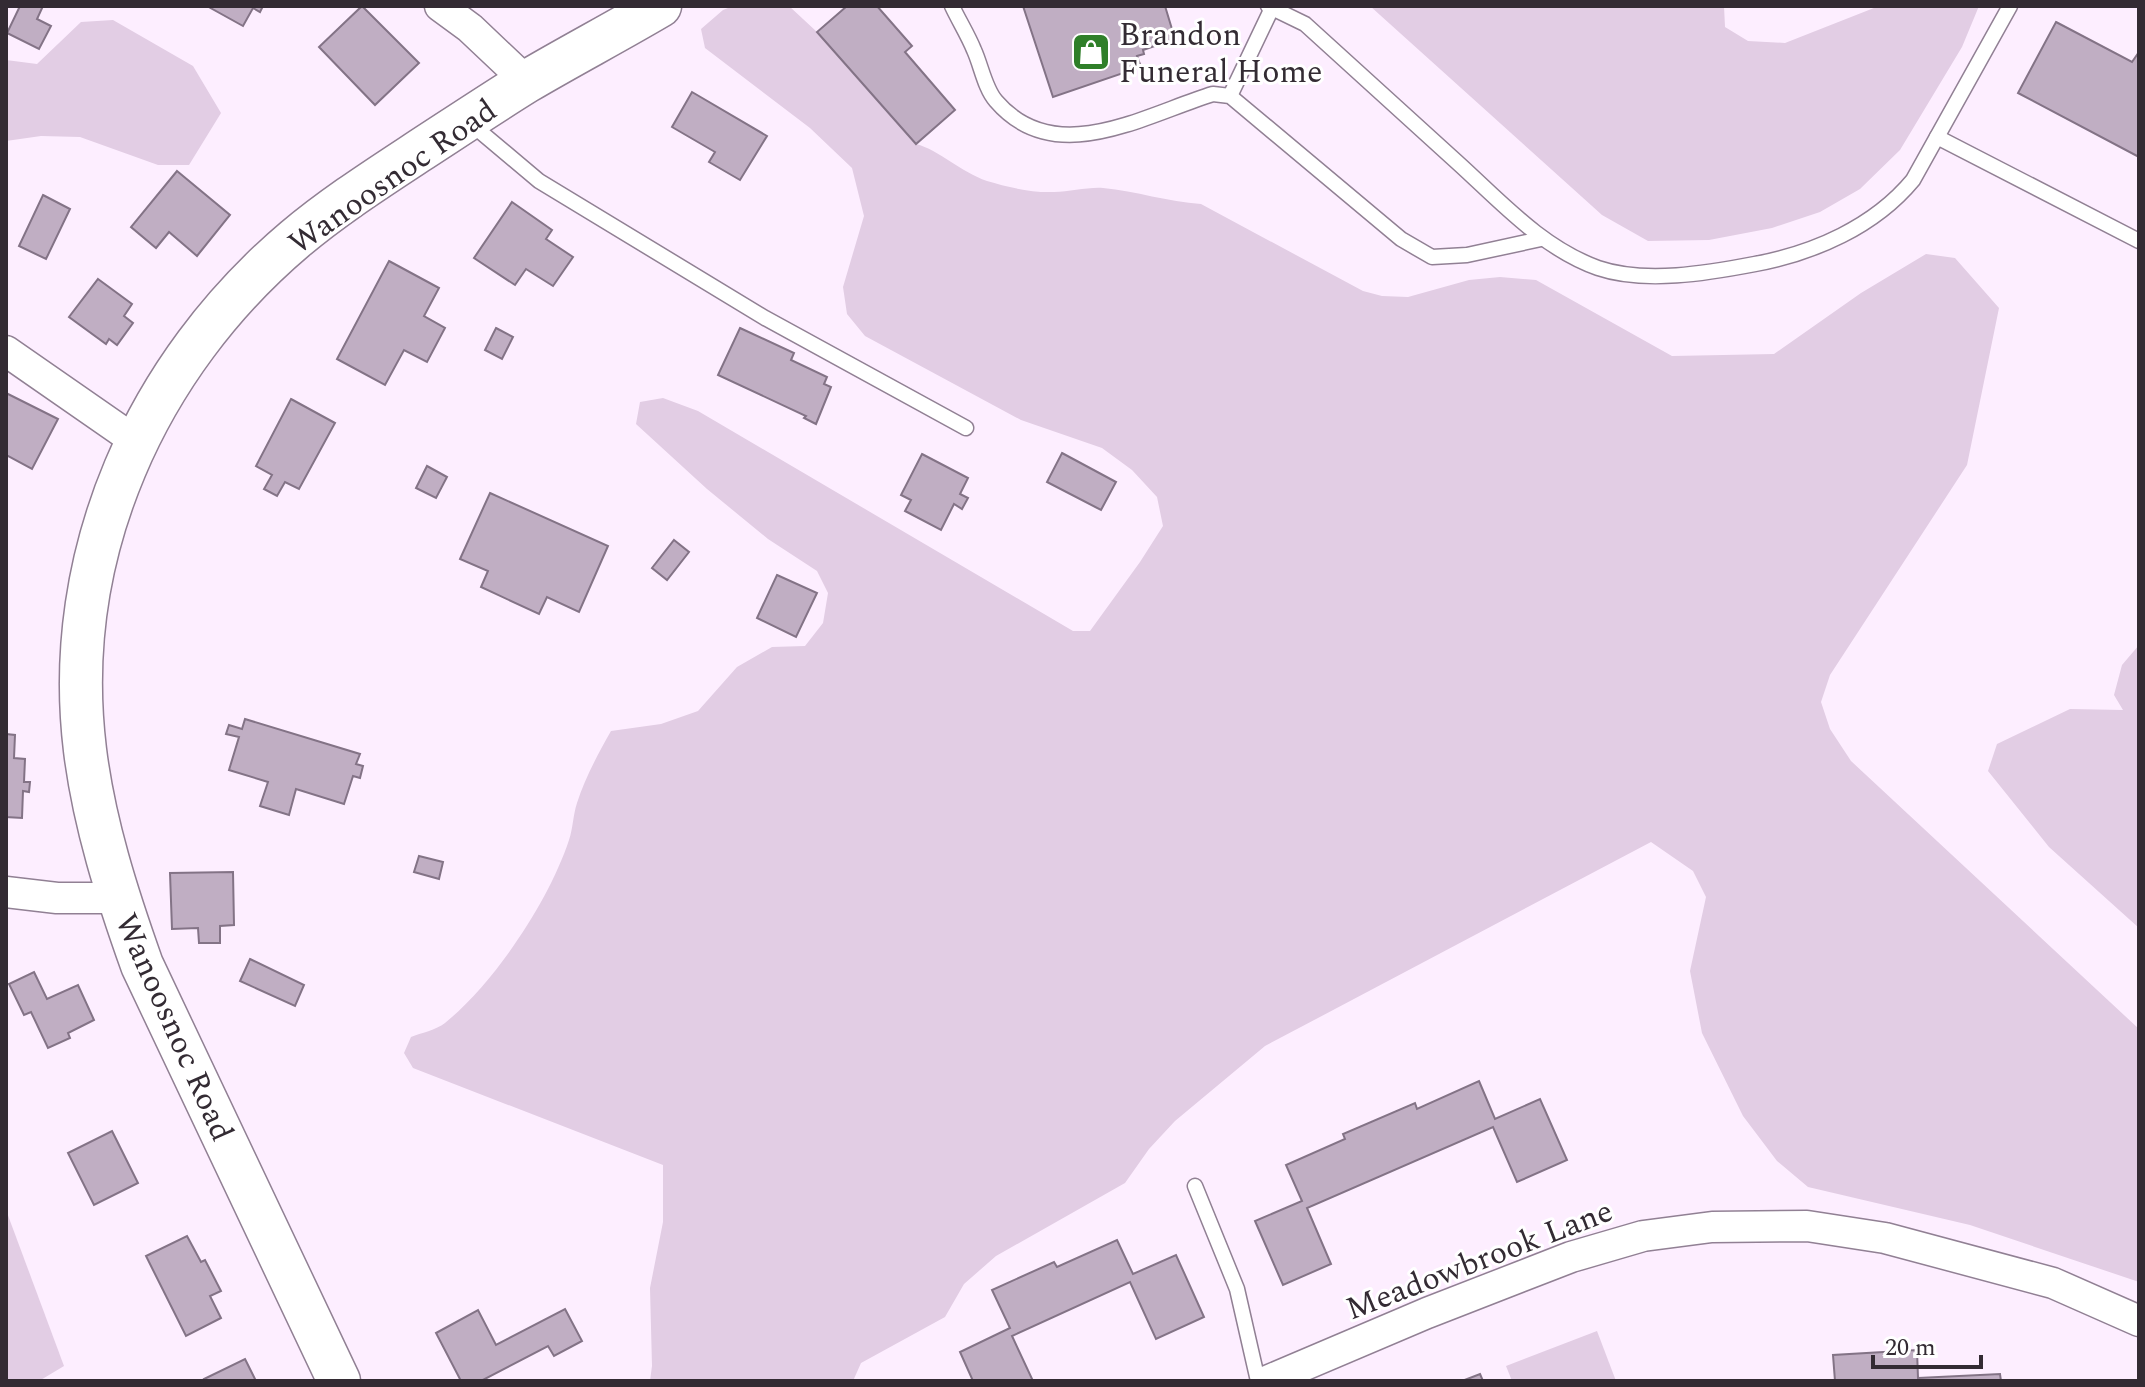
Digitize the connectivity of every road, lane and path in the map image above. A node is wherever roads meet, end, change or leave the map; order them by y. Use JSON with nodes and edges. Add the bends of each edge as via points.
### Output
{"nodes":[{"id":1,"x":440,"y":6,"type":"edge"},
{"id":2,"x":660,"y":6,"type":"edge"},
{"id":3,"x":952,"y":6,"type":"edge"},
{"id":4,"x":2010,"y":6,"type":"edge"},
{"id":5,"x":1270,"y":7,"type":"edge"},
{"id":6,"x":527,"y":82,"type":"junction"},
{"id":7,"x":1230,"y":96,"type":"junction"},
{"id":8,"x":467,"y":120,"type":"junction"},
{"id":9,"x":1937,"y":137,"type":"junction"},
{"id":10,"x":1541,"y":239,"type":"junction"},
{"id":11,"x":2139,"y":241,"type":"edge"},
{"id":12,"x":6,"y":351,"type":"edge"},
{"id":13,"x":966,"y":428,"type":"dead end"},
{"id":14,"x":137,"y":442,"type":"junction"},
{"id":15,"x":6,"y":892,"type":"edge"},
{"id":16,"x":118,"y":898,"type":"junction"},
{"id":17,"x":1195,"y":1186,"type":"dead end"},
{"id":18,"x":2139,"y":1321,"type":"edge"},
{"id":19,"x":1268,"y":1380,"type":"edge"},
{"id":20,"x":339,"y":1381,"type":"edge"}],
"edges":[{"from":1,"to":6,"type":"street"},
{"from":2,"to":6,"type":"main road","name":"Wanoosnoc Road"},
{"from":3,"to":7,"type":"lane","via":[[994,100],[1043,133],[1106,132],[1213,94]]},
{"from":4,"to":9,"type":"lane"},
{"from":5,"to":7,"type":"lane"},
{"from":5,"to":10,"type":"lane","via":[[1305,24]]},
{"from":6,"to":8,"type":"main road","name":"Wanoosnoc Road"},
{"from":7,"to":10,"type":"lane","via":[[1401,239],[1432,257]]},
{"from":8,"to":13,"type":"lane","via":[[539,181],[765,318]]},
{"from":8,"to":14,"type":"main road","name":"Wanoosnoc Road","via":[[294,240],[237,296],[194,349]]},
{"from":9,"to":10,"type":"lane","via":[[1896,201],[1811,248],[1769,262],[1688,275],[1635,274],[1601,269]]},
{"from":9,"to":11,"type":"lane"},
{"from":12,"to":14,"type":"street"},
{"from":14,"to":16,"type":"main road","name":"Wanoosnoc Road","via":[[99,540],[82,663],[90,780]]},
{"from":15,"to":16,"type":"street"},
{"from":16,"to":20,"type":"main road","name":"Wanoosnoc Road","via":[[142,965]]},
{"from":17,"to":19,"type":"lane"},
{"from":18,"to":19,"type":"street","name":"Meadowbrook Lane","via":[[2053,1283],[1885,1238],[1807,1226],[1712,1227],[1643,1236],[1571,1257]]}]}
